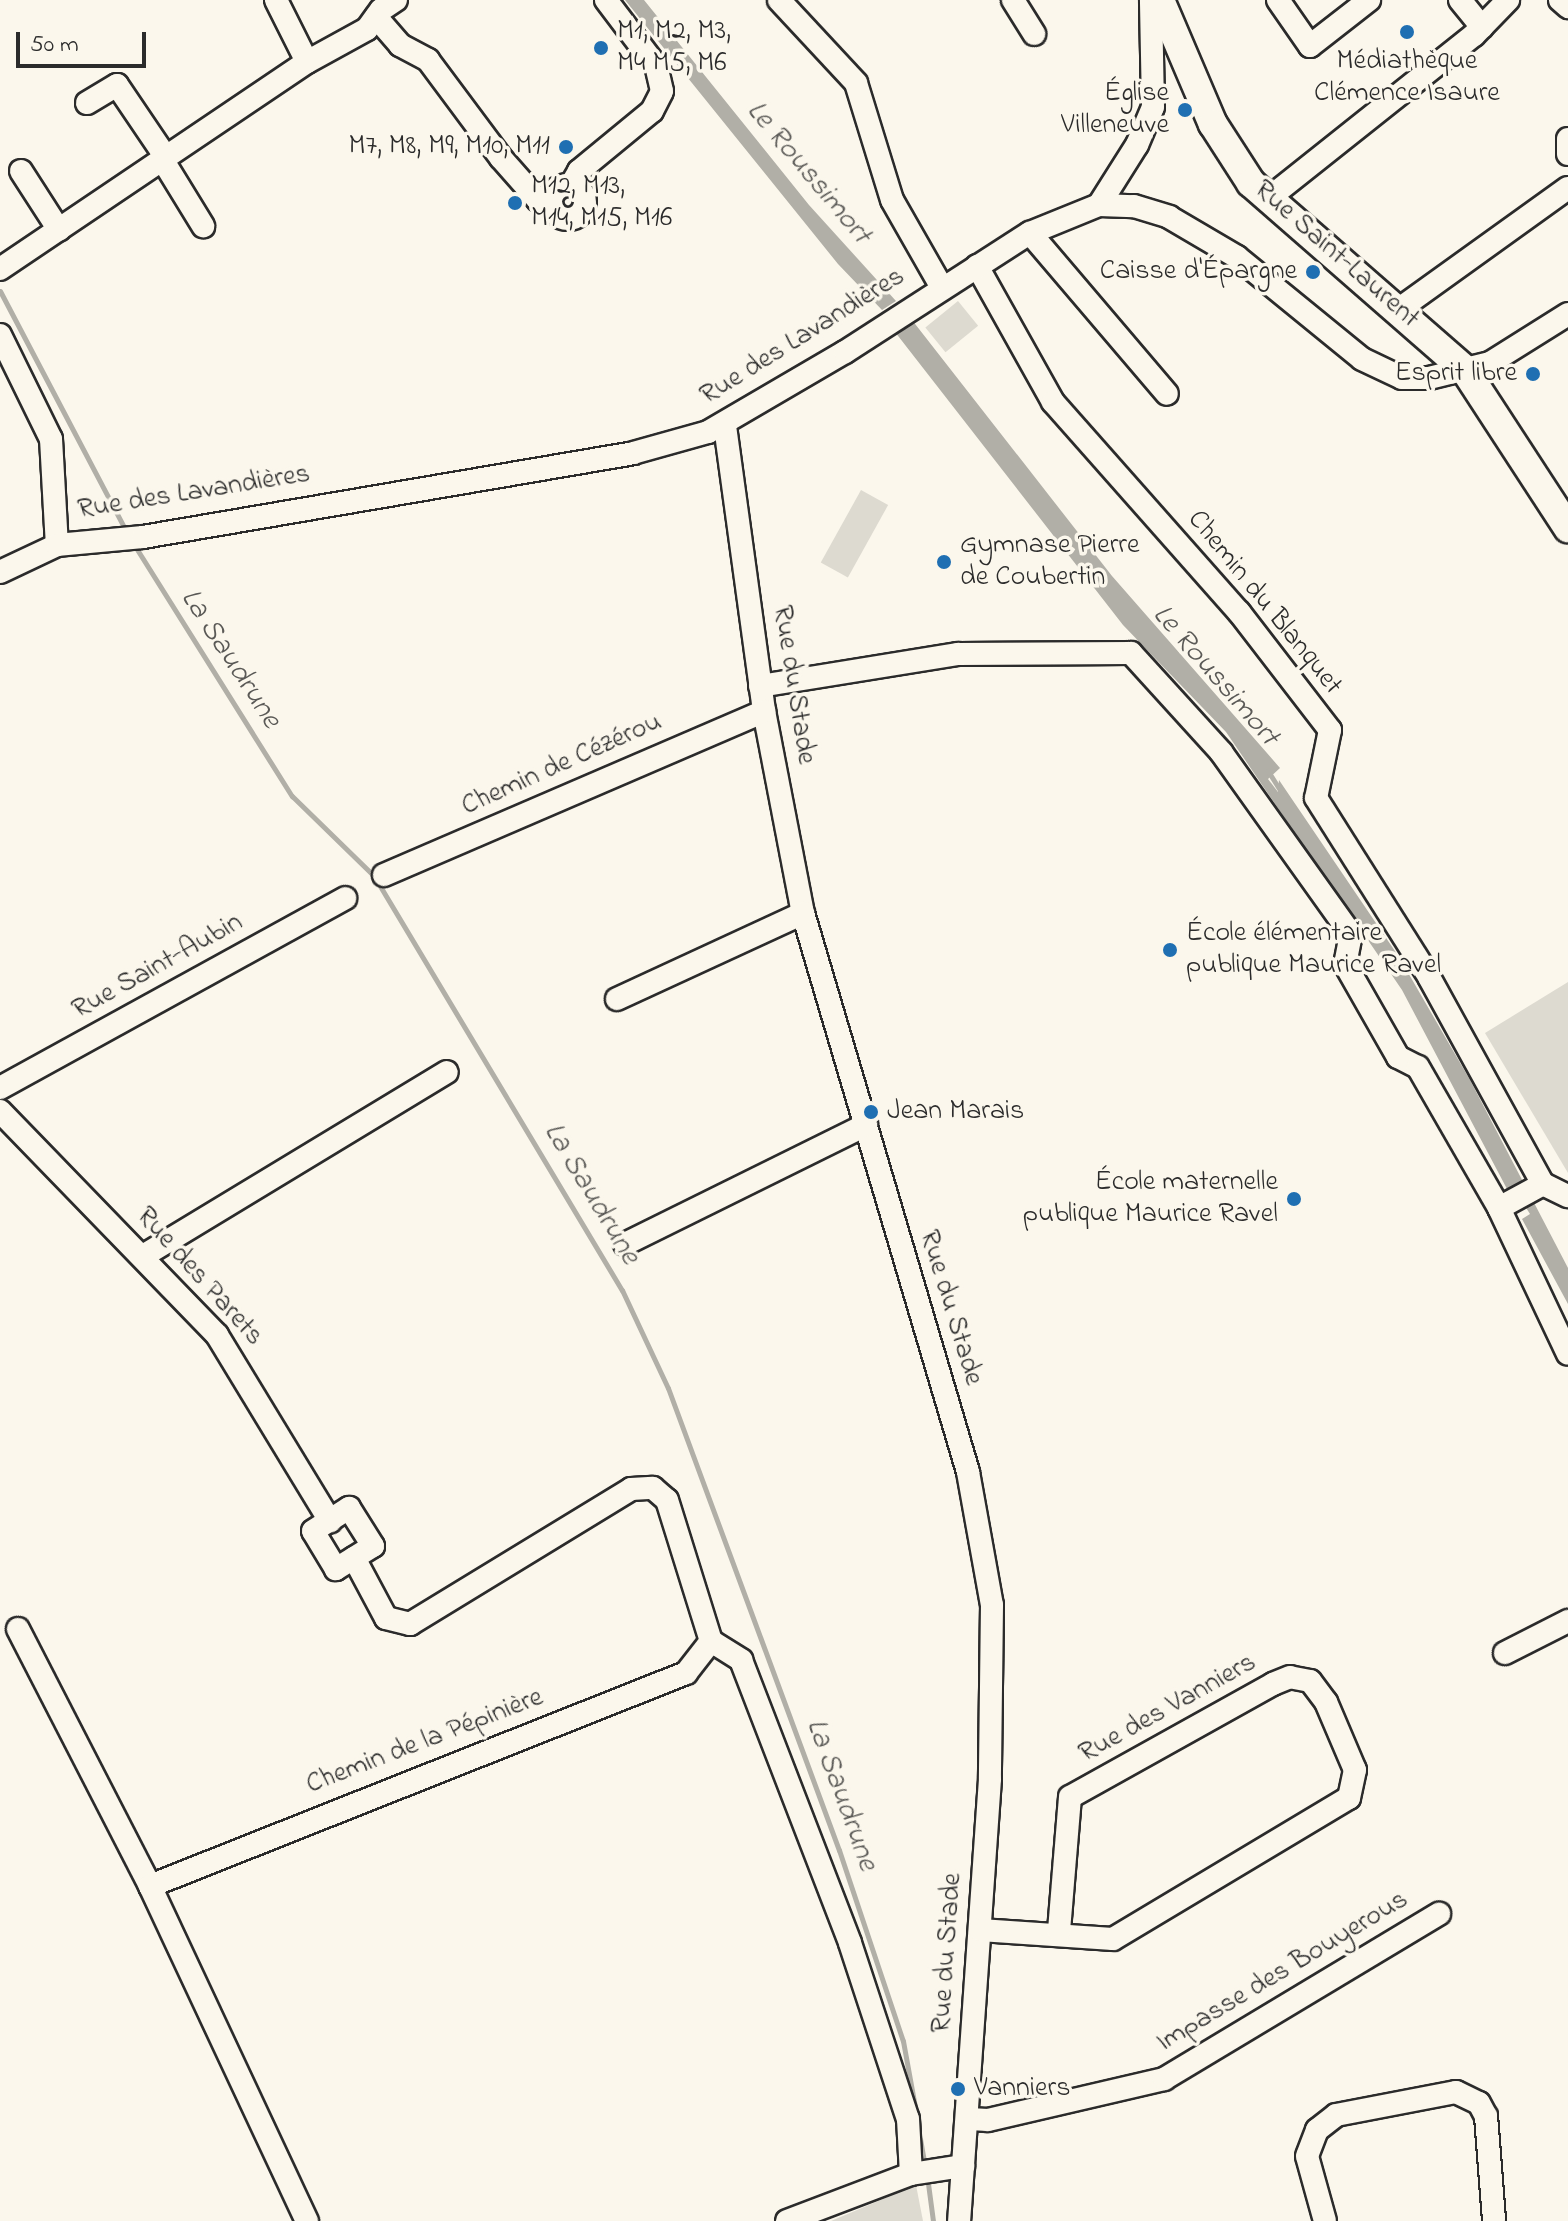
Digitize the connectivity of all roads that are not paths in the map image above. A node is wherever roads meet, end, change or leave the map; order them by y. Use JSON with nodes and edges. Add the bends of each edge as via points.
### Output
{"nodes":[{"id":1,"x":276,"y":0,"type":"edge"},
{"id":2,"x":396,"y":0,"type":"edge"},
{"id":3,"x":606,"y":0,"type":"edge"},
{"id":4,"x":1013,"y":0,"type":"edge"},
{"id":5,"x":1151,"y":0,"type":"edge"},
{"id":6,"x":1160,"y":0,"type":"edge"},
{"id":7,"x":1278,"y":0,"type":"edge"},
{"id":8,"x":1369,"y":0,"type":"edge"},
{"id":9,"x":1460,"y":0,"type":"edge"},
{"id":10,"x":1508,"y":0,"type":"edge"},
{"id":11,"x":1560,"y":0,"type":"edge"},
{"id":12,"x":787,"y":2,"type":"edge"},
{"id":13,"x":1568,"y":7,"type":"edge"},
{"id":14,"x":372,"y":23,"type":"junction"},
{"id":15,"x":1482,"y":27,"type":"junction"},
{"id":16,"x":1034,"y":34,"type":"dead end"},
{"id":17,"x":307,"y":62,"type":"junction"},
{"id":18,"x":87,"y":103,"type":"dead end"},
{"id":19,"x":1568,"y":139,"type":"edge"},
{"id":20,"x":1568,"y":154,"type":"edge"},
{"id":21,"x":164,"y":158,"type":"junction"},
{"id":22,"x":21,"y":171,"type":"dead end"},
{"id":23,"x":1568,"y":188,"type":"edge"},
{"id":24,"x":1269,"y":198,"type":"junction"},
{"id":25,"x":1099,"y":205,"type":"junction"},
{"id":26,"x":203,"y":226,"type":"dead end"},
{"id":27,"x":59,"y":230,"type":"junction"},
{"id":28,"x":1030,"y":233,"type":"junction"},
{"id":29,"x":6,"y":266,"type":"edge"},
{"id":30,"x":977,"y":266,"type":"junction"},
{"id":31,"x":941,"y":286,"type":"junction"},
{"id":32,"x":1398,"y":310,"type":"junction"},
{"id":33,"x":1568,"y":314,"type":"edge"},
{"id":34,"x":0,"y":335,"type":"edge"},
{"id":35,"x":1465,"y":370,"type":"junction"},
{"id":36,"x":1167,"y":394,"type":"dead end"},
{"id":37,"x":725,"y":426,"type":"junction"},
{"id":38,"x":1568,"y":528,"type":"edge"},
{"id":39,"x":57,"y":545,"type":"junction"},
{"id":40,"x":0,"y":572,"type":"edge"},
{"id":41,"x":760,"y":686,"type":"junction"},
{"id":42,"x":764,"y":711,"type":"junction"},
{"id":43,"x":384,"y":875,"type":"dead end"},
{"id":44,"x":345,"y":898,"type":"dead end"},
{"id":45,"x":803,"y":913,"type":"junction"},
{"id":46,"x":617,"y":999,"type":"dead end"},
{"id":47,"x":447,"y":1072,"type":"dead end"},
{"id":48,"x":0,"y":1088,"type":"edge"},
{"id":49,"x":0,"y":1111,"type":"edge"},
{"id":50,"x":866,"y":1125,"type":"junction"},
{"id":51,"x":1543,"y":1184,"type":"junction"},
{"id":52,"x":1568,"y":1196,"type":"edge"},
{"id":53,"x":1499,"y":1208,"type":"junction"},
{"id":54,"x":625,"y":1244,"type":"dead end"},
{"id":55,"x":143,"y":1256,"type":"junction"},
{"id":56,"x":1568,"y":1354,"type":"edge"},
{"id":57,"x":1568,"y":1621,"type":"edge"},
{"id":58,"x":18,"y":1629,"type":"dead end"},
{"id":59,"x":711,"y":1641,"type":"junction"},
{"id":60,"x":1505,"y":1653,"type":"dead end"},
{"id":61,"x":150,"y":1886,"type":"junction"},
{"id":62,"x":1439,"y":1914,"type":"dead end"},
{"id":63,"x":980,"y":1930,"type":"junction"},
{"id":64,"x":1059,"y":1932,"type":"junction"},
{"id":65,"x":969,"y":2119,"type":"junction"},
{"id":66,"x":956,"y":2165,"type":"junction"},
{"id":67,"x":916,"y":2173,"type":"junction"},
{"id":68,"x":307,"y":2221,"type":"edge"},
{"id":69,"x":787,"y":2221,"type":"edge"},
{"id":70,"x":959,"y":2221,"type":"edge"},
{"id":71,"x":1325,"y":2221,"type":"edge"},
{"id":72,"x":1494,"y":2221,"type":"edge"}],
"edges":[{"from":1,"to":17,"type":"street"},
{"from":2,"to":14,"type":"street"},
{"from":3,"to":14,"type":"street","via":[[656,66],[662,91],[652,111],[579,171],[571,185],[556,190],[551,204],[538,200],[501,158],[428,60]]},
{"from":4,"to":16,"type":"street"},
{"from":5,"to":25,"type":"street","via":[[1153,107],[1137,145]]},
{"from":6,"to":24,"type":"main road","name":"Rue Saint-Laurent","via":[[1213,124],[1244,174]]},
{"from":7,"to":8,"type":"street","via":[[1310,46]]},
{"from":9,"to":15,"type":"street"},
{"from":10,"to":15,"type":"street"},
{"from":11,"to":13,"type":"street"},
{"from":12,"to":31,"type":"street","via":[[856,83],[892,200]]},
{"from":14,"to":17,"type":"street"},
{"from":15,"to":24,"type":"street"},
{"from":17,"to":21,"type":"street"},
{"from":18,"to":21,"type":"street","via":[[117,85]]},
{"from":19,"to":20,"type":"street"},
{"from":21,"to":26,"type":"street"},
{"from":21,"to":27,"type":"street"},
{"from":22,"to":27,"type":"street"},
{"from":23,"to":32,"type":"street"},
{"from":24,"to":32,"type":"main road","name":"Rue Saint-Laurent"},
{"from":25,"to":28,"type":"street","name":"Rue des Lavandières"},
{"from":25,"to":35,"type":"street","name":"Rue des Lavandières","via":[[1134,206],[1169,217],[1237,257],[1340,343],[1390,375],[1429,378]]},
{"from":27,"to":29,"type":"street"},
{"from":28,"to":30,"type":"street","name":"Rue des Lavandières"},
{"from":28,"to":36,"type":"street"},
{"from":30,"to":31,"type":"street","name":"Rue des Lavandières"},
{"from":30,"to":51,"type":"street","name":"Chemin du Blanquet","via":[[1053,402],[1239,612],[1330,730],[1316,798],[1429,977]]},
{"from":31,"to":37,"type":"street","name":"Rue des Lavandières"},
{"from":32,"to":35,"type":"main road","name":"Rue Saint-Laurent"},
{"from":33,"to":35,"type":"street","name":"Rue des Lavandières","via":[[1490,363]]},
{"from":34,"to":39,"type":"street","via":[[51,439]]},
{"from":35,"to":38,"type":"main road","name":"Rue Saint-Laurent"},
{"from":37,"to":39,"type":"street","name":"Rue des Lavandières","via":[[633,453],[150,535]]},
{"from":37,"to":41,"type":"street","name":"Rue du Stade"},
{"from":39,"to":40,"type":"street"},
{"from":41,"to":42,"type":"street","name":"Rue du Stade"},
{"from":41,"to":53,"type":"street","via":[[958,654],[1131,653],[1221,752],[1351,934],[1345,964],[1398,1057],[1418,1067]]},
{"from":42,"to":43,"type":"street","name":"Chemin de Cézérou"},
{"from":42,"to":45,"type":"street","name":"Rue du Stade"},
{"from":44,"to":48,"type":"street","name":"Rue Saint-Aubin"},
{"from":45,"to":46,"type":"street"},
{"from":45,"to":50,"type":"street","name":"Rue du Stade"},
{"from":47,"to":55,"type":"street"},
{"from":49,"to":55,"type":"street","name":"Rue des Parets"},
{"from":50,"to":54,"type":"street"},
{"from":50,"to":63,"type":"street","name":"Rue du Stade","via":[[981,1525],[992,1605],[990,1779]]},
{"from":51,"to":52,"type":"street"},
{"from":51,"to":53,"type":"street"},
{"from":53,"to":56,"type":"street"},
{"from":55,"to":59,"type":"street","name":"Rue des Parets","via":[[240,1367],[326,1514],[313,1531],[336,1569],[354,1558],[386,1618],[410,1624],[631,1489],[653,1488],[667,1500]]},
{"from":57,"to":60,"type":"street"},
{"from":58,"to":61,"type":"street"},
{"from":59,"to":61,"type":"street","name":"Chemin de la Pépinière","via":[[686,1673]]},
{"from":59,"to":67,"type":"street","via":[[741,1660],[850,1943],[908,2119]]},
{"from":61,"to":68,"type":"street"},
{"from":62,"to":65,"type":"street","name":"Impasse des Bouyerous","via":[[1164,2079],[988,2120]]},
{"from":63,"to":64,"type":"street","name":"Rue des Vanniers"},
{"from":63,"to":65,"type":"street","name":"Rue du Stade"},
{"from":64,"to":64,"type":"street","name":"Rue des Vanniers","via":[[1070,1797],[1273,1684],[1290,1677],[1310,1681],[1326,1702],[1355,1770],[1349,1798],[1113,1939]]},
{"from":65,"to":66,"type":"street","name":"Rue du Stade"},
{"from":66,"to":67,"type":"street"},
{"from":66,"to":70,"type":"street","name":"Rue du Stade"},
{"from":67,"to":69,"type":"street"},
{"from":71,"to":72,"type":"street","via":[[1307,2156],[1317,2130],[1336,2115],[1456,2092],[1479,2103],[1486,2116]]}]}
